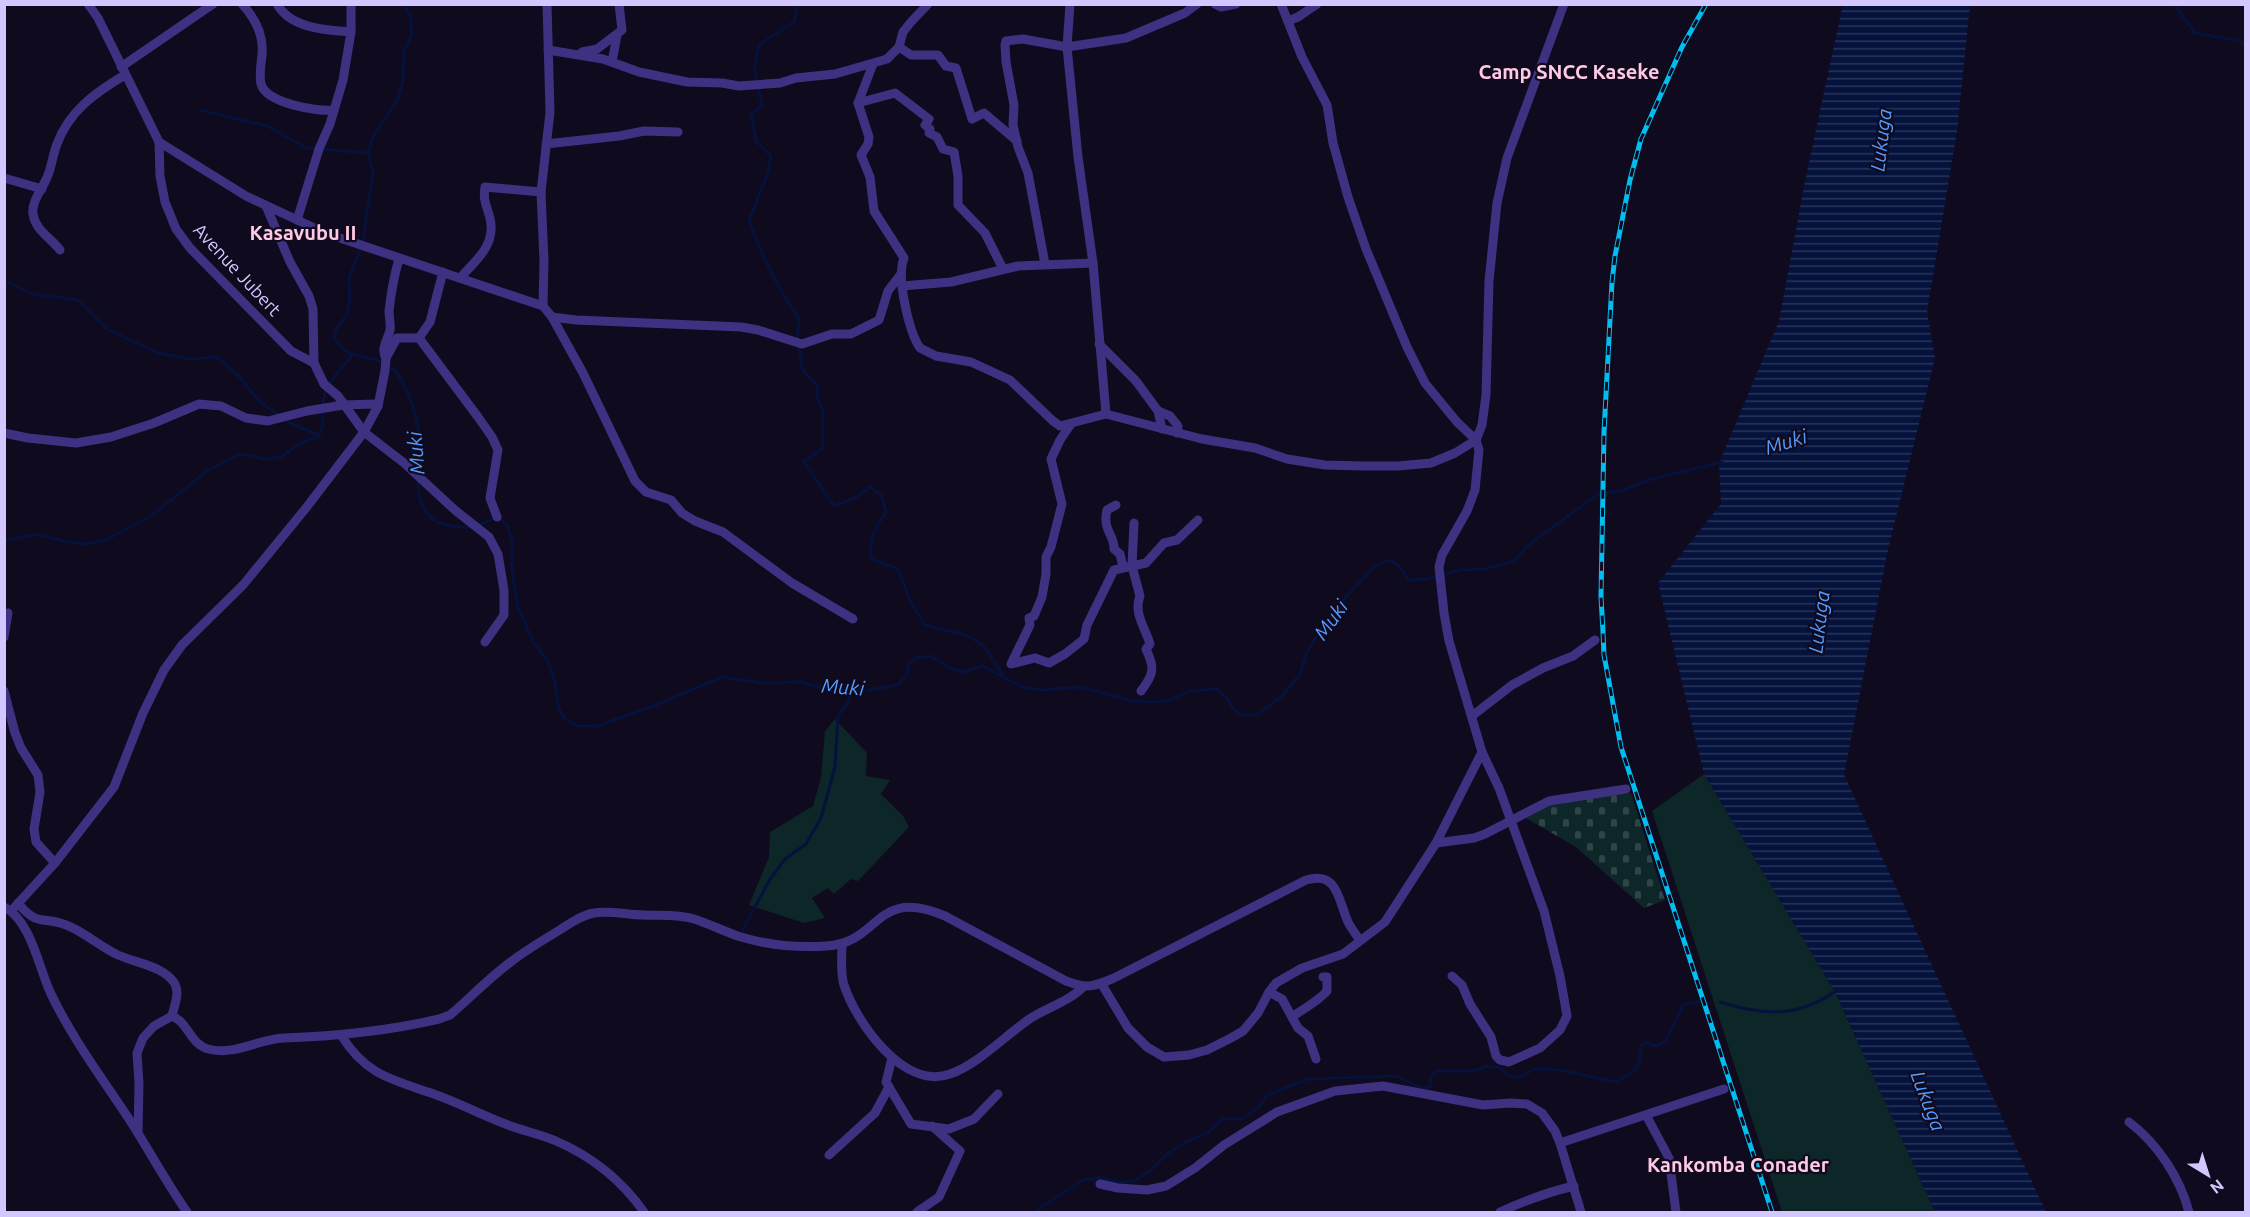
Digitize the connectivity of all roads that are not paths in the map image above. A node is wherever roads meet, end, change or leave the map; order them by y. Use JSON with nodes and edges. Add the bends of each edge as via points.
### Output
{"nodes":[{"id":1,"x":88,"y":4,"type":"edge"},
{"id":2,"x":213,"y":4,"type":"edge"},
{"id":3,"x":242,"y":4,"type":"edge"},
{"id":4,"x":277,"y":4,"type":"edge"},
{"id":5,"x":351,"y":4,"type":"edge"},
{"id":6,"x":547,"y":4,"type":"edge"},
{"id":7,"x":619,"y":4,"type":"edge"},
{"id":8,"x":928,"y":4,"type":"edge"},
{"id":9,"x":1070,"y":4,"type":"edge"},
{"id":10,"x":1215,"y":4,"type":"edge"},
{"id":11,"x":1236,"y":4,"type":"edge"},
{"id":12,"x":1281,"y":4,"type":"edge"},
{"id":13,"x":1317,"y":4,"type":"edge"},
{"id":14,"x":1564,"y":4,"type":"edge"},
{"id":15,"x":1194,"y":5,"type":"edge"},
{"id":16,"x":1288,"y":21,"type":"junction"},
{"id":17,"x":351,"y":32,"type":"junction"},
{"id":18,"x":617,"y":35,"type":"junction"},
{"id":19,"x":898,"y":47,"type":"junction"},
{"id":20,"x":1067,"y":47,"type":"junction"},
{"id":21,"x":548,"y":50,"type":"junction"},
{"id":22,"x":573,"y":53,"type":"junction"},
{"id":23,"x":612,"y":62,"type":"junction"},
{"id":24,"x":873,"y":64,"type":"junction"},
{"id":25,"x":123,"y":71,"type":"junction"},
{"id":26,"x":858,"y":103,"type":"junction"},
{"id":27,"x":333,"y":110,"type":"junction"},
{"id":28,"x":678,"y":132,"type":"dead end"},
{"id":29,"x":1017,"y":141,"type":"junction"},
{"id":30,"x":159,"y":142,"type":"junction"},
{"id":31,"x":546,"y":144,"type":"junction"},
{"id":32,"x":4,"y":178,"type":"edge"},
{"id":33,"x":42,"y":189,"type":"junction"},
{"id":34,"x":541,"y":192,"type":"junction"},
{"id":35,"x":266,"y":206,"type":"junction"},
{"id":36,"x":297,"y":220,"type":"junction"},
{"id":37,"x":60,"y":250,"type":"dead end"},
{"id":38,"x":399,"y":259,"type":"junction"},
{"id":39,"x":1093,"y":263,"type":"junction"},
{"id":40,"x":1045,"y":264,"type":"junction"},
{"id":41,"x":1003,"y":269,"type":"junction"},
{"id":42,"x":443,"y":272,"type":"junction"},
{"id":43,"x":901,"y":274,"type":"junction"},
{"id":44,"x":460,"y":278,"type":"junction"},
{"id":45,"x":902,"y":286,"type":"junction"},
{"id":46,"x":543,"y":306,"type":"junction"},
{"id":47,"x":552,"y":317,"type":"junction"},
{"id":48,"x":390,"y":329,"type":"junction"},
{"id":49,"x":397,"y":338,"type":"junction"},
{"id":50,"x":419,"y":338,"type":"junction"},
{"id":51,"x":1100,"y":344,"type":"junction"},
{"id":52,"x":386,"y":358,"type":"junction"},
{"id":53,"x":314,"y":363,"type":"junction"},
{"id":54,"x":343,"y":405,"type":"junction"},
{"id":55,"x":378,"y":406,"type":"junction"},
{"id":56,"x":1158,"y":411,"type":"junction"},
{"id":57,"x":1106,"y":414,"type":"junction"},
{"id":58,"x":1071,"y":424,"type":"junction"},
{"id":59,"x":1162,"y":429,"type":"junction"},
{"id":60,"x":364,"y":432,"type":"junction"},
{"id":61,"x":4,"y":433,"type":"edge"},
{"id":62,"x":1177,"y":433,"type":"junction"},
{"id":63,"x":1476,"y":440,"type":"junction"},
{"id":64,"x":1116,"y":505,"type":"dead end"},
{"id":65,"x":497,"y":517,"type":"dead end"},
{"id":66,"x":1198,"y":520,"type":"dead end"},
{"id":67,"x":1134,"y":523,"type":"dead end"},
{"id":68,"x":1127,"y":567,"type":"junction"},
{"id":69,"x":8,"y":613,"type":"dead end"},
{"id":70,"x":853,"y":619,"type":"dead end"},
{"id":71,"x":4,"y":637,"type":"edge"},
{"id":72,"x":1595,"y":640,"type":"dead end"},
{"id":73,"x":484,"y":642,"type":"dead end"},
{"id":74,"x":4,"y":691,"type":"edge"},
{"id":75,"x":1141,"y":691,"type":"dead end"},
{"id":76,"x":1472,"y":716,"type":"junction"},
{"id":77,"x":1482,"y":752,"type":"junction"},
{"id":78,"x":1626,"y":789,"type":"dead end"},
{"id":79,"x":1510,"y":820,"type":"junction"},
{"id":80,"x":1436,"y":843,"type":"junction"},
{"id":81,"x":55,"y":863,"type":"junction"},
{"id":82,"x":12,"y":906,"type":"edge"},
{"id":83,"x":1360,"y":940,"type":"junction"},
{"id":84,"x":842,"y":945,"type":"junction"},
{"id":85,"x":1452,"y":976,"type":"dead end"},
{"id":86,"x":1323,"y":977,"type":"dead end"},
{"id":87,"x":1101,"y":983,"type":"junction"},
{"id":88,"x":1083,"y":987,"type":"junction"},
{"id":89,"x":1269,"y":992,"type":"junction"},
{"id":90,"x":172,"y":1016,"type":"junction"},
{"id":91,"x":1292,"y":1017,"type":"junction"},
{"id":92,"x":341,"y":1035,"type":"junction"},
{"id":93,"x":891,"y":1058,"type":"junction"},
{"id":94,"x":1317,"y":1059,"type":"dead end"},
{"id":95,"x":889,"y":1087,"type":"junction"},
{"id":96,"x":1724,"y":1089,"type":"dead end"},
{"id":97,"x":998,"y":1095,"type":"dead end"},
{"id":98,"x":1646,"y":1115,"type":"junction"},
{"id":99,"x":2129,"y":1122,"type":"dead end"},
{"id":100,"x":932,"y":1126,"type":"junction"},
{"id":101,"x":138,"y":1133,"type":"junction"},
{"id":102,"x":1560,"y":1143,"type":"junction"},
{"id":103,"x":829,"y":1155,"type":"dead end"},
{"id":104,"x":1100,"y":1184,"type":"dead end"},
{"id":105,"x":1574,"y":1186,"type":"junction"},
{"id":106,"x":187,"y":1212,"type":"edge"},
{"id":107,"x":644,"y":1212,"type":"edge"},
{"id":108,"x":917,"y":1212,"type":"edge"},
{"id":109,"x":1500,"y":1212,"type":"edge"},
{"id":110,"x":1581,"y":1212,"type":"edge"},
{"id":111,"x":1676,"y":1212,"type":"edge"},
{"id":112,"x":2189,"y":1212,"type":"edge"}],
"edges":[{"from":1,"to":25,"type":"street","name":"Avenue Jubert"},
{"from":2,"to":25,"type":"street"},
{"from":3,"to":27,"type":"street","via":[[260,34],[261,84],[265,91],[300,107]]},
{"from":4,"to":17,"type":"street","via":[[294,21],[320,30]]},
{"from":5,"to":17,"type":"street"},
{"from":6,"to":21,"type":"street"},
{"from":7,"to":18,"type":"street","via":[[622,30]]},
{"from":8,"to":19,"type":"street","via":[[903,32]]},
{"from":9,"to":20,"type":"street"},
{"from":10,"to":11,"type":"street"},
{"from":12,"to":16,"type":"street"},
{"from":13,"to":16,"type":"street"},
{"from":14,"to":63,"type":"street","via":[[1507,158],[1497,203],[1489,281],[1486,395]]},
{"from":15,"to":20,"type":"street","via":[[1185,13],[1126,38]]},
{"from":16,"to":63,"type":"street","via":[[1327,105],[1348,197],[1407,347],[1425,383]]},
{"from":17,"to":27,"type":"street"},
{"from":18,"to":22,"type":"street","via":[[597,49]]},
{"from":18,"to":23,"type":"street"},
{"from":19,"to":24,"type":"street","via":[[887,59]]},
{"from":19,"to":29,"type":"street","via":[[911,55],[938,55],[946,66],[956,68],[972,119],[984,113]]},
{"from":20,"to":29,"type":"street","via":[[1023,39],[1006,41]]},
{"from":20,"to":39,"type":"street"},
{"from":21,"to":22,"type":"street"},
{"from":21,"to":31,"type":"street","via":[[550,112]]},
{"from":22,"to":23,"type":"street"},
{"from":23,"to":24,"type":"street","via":[[687,82],[739,86],[826,76]]},
{"from":24,"to":26,"type":"street"},
{"from":25,"to":30,"type":"street","name":"Avenue Jubert"},
{"from":25,"to":33,"type":"street","via":[[76,112],[57,144]]},
{"from":26,"to":41,"type":"street","via":[[895,93],[929,119],[925,125],[929,134],[937,137],[943,149],[954,152],[958,205],[985,233]]},
{"from":26,"to":43,"type":"street","via":[[869,137],[861,156],[870,177],[874,211],[903,254]]},
{"from":27,"to":36,"type":"street"},
{"from":28,"to":31,"type":"street","via":[[644,131]]},
{"from":29,"to":40,"type":"street","via":[[1028,173]]},
{"from":30,"to":35,"type":"street"},
{"from":30,"to":53,"type":"street","name":"Avenue Jubert","via":[[165,202],[176,229],[208,268],[291,351]]},
{"from":31,"to":34,"type":"street"},
{"from":32,"to":33,"type":"street"},
{"from":33,"to":37,"type":"street","via":[[33,215],[38,228]]},
{"from":34,"to":44,"type":"street","via":[[485,187],[483,199],[491,224],[488,246]]},
{"from":34,"to":46,"type":"street"},
{"from":35,"to":36,"type":"street"},
{"from":35,"to":53,"type":"street","via":[[313,309]]},
{"from":36,"to":38,"type":"street"},
{"from":38,"to":42,"type":"street"},
{"from":38,"to":48,"type":"street","via":[[391,287]]},
{"from":39,"to":40,"type":"street"},
{"from":39,"to":51,"type":"street"},
{"from":40,"to":41,"type":"street"},
{"from":41,"to":45,"type":"street","via":[[951,282]]},
{"from":42,"to":44,"type":"street"},
{"from":42,"to":50,"type":"street","via":[[430,322]]},
{"from":43,"to":45,"type":"street"},
{"from":43,"to":47,"type":"street","via":[[888,291],[876,322],[851,334],[832,334],[802,344],[741,327]]},
{"from":44,"to":46,"type":"street"},
{"from":45,"to":58,"type":"street","via":[[905,309],[920,348],[936,356],[971,362],[1010,380],[1053,422],[1060,426]]},
{"from":46,"to":47,"type":"street"},
{"from":47,"to":70,"type":"street","via":[[635,481],[646,492],[671,500],[695,521],[723,532],[800,588]]},
{"from":48,"to":49,"type":"street"},
{"from":48,"to":52,"type":"street","via":[[384,348]]},
{"from":49,"to":50,"type":"street"},
{"from":49,"to":52,"type":"street"},
{"from":50,"to":65,"type":"street","via":[[498,450],[490,498]]},
{"from":51,"to":56,"type":"street","via":[[1136,381]]},
{"from":51,"to":57,"type":"street"},
{"from":52,"to":55,"type":"street"},
{"from":53,"to":54,"type":"street","via":[[324,384]]},
{"from":54,"to":55,"type":"street"},
{"from":54,"to":60,"type":"street"},
{"from":54,"to":61,"type":"street","via":[[268,420],[246,418],[221,406],[199,404],[111,437],[76,443]]},
{"from":55,"to":60,"type":"street"},
{"from":56,"to":59,"type":"street"},
{"from":56,"to":62,"type":"street","via":[[1170,416],[1178,426]]},
{"from":57,"to":58,"type":"street"},
{"from":57,"to":59,"type":"street"},
{"from":58,"to":68,"type":"street","via":[[1051,459],[1062,504],[1046,557],[1041,597],[1011,664],[1035,658],[1049,663],[1084,639],[1114,570]]},
{"from":59,"to":62,"type":"street"},
{"from":60,"to":73,"type":"street","via":[[489,537],[498,554],[504,615]]},
{"from":60,"to":81,"type":"street","via":[[243,585],[170,661],[142,713],[114,787]]},
{"from":62,"to":63,"type":"street","via":[[1255,448],[1287,459],[1362,466],[1431,462]]},
{"from":63,"to":76,"type":"street","via":[[1479,450],[1475,490],[1439,567],[1449,641]]},
{"from":64,"to":68,"type":"street","via":[[1107,510],[1107,533]]},
{"from":66,"to":68,"type":"street","via":[[1177,540],[1164,543],[1146,563]]},
{"from":67,"to":68,"type":"street"},
{"from":68,"to":75,"type":"street","via":[[1140,597],[1137,603],[1152,661],[1152,677]]},
{"from":69,"to":71,"type":"street"},
{"from":72,"to":76,"type":"street","via":[[1573,656],[1512,686]]},
{"from":74,"to":81,"type":"street","via":[[21,748],[38,775],[36,842]]},
{"from":76,"to":77,"type":"street"},
{"from":77,"to":79,"type":"street"},
{"from":77,"to":80,"type":"street"},
{"from":78,"to":79,"type":"street","via":[[1549,801]]},
{"from":79,"to":80,"type":"street","via":[[1474,838]]},
{"from":79,"to":85,"type":"street","via":[[1544,911],[1567,1016],[1560,1030],[1540,1048],[1509,1062],[1500,1060],[1462,985]]},
{"from":80,"to":83,"type":"street","via":[[1385,922]]},
{"from":81,"to":82,"type":"street"},
{"from":82,"to":90,"type":"street","via":[[45,922],[65,924],[116,954],[165,975],[174,983],[177,993]]},
{"from":82,"to":101,"type":"street","via":[[28,934],[51,993]]},
{"from":83,"to":87,"type":"street","via":[[1348,923],[1335,888],[1317,877]]},
{"from":83,"to":89,"type":"street","via":[[1343,954],[1302,968],[1276,983]]},
{"from":84,"to":88,"type":"street","via":[[898,908],[926,908]]},
{"from":84,"to":92,"type":"street","via":[[787,946],[739,937],[675,915],[592,913],[511,961],[450,1015]]},
{"from":84,"to":93,"type":"street","via":[[843,982],[848,997]]},
{"from":86,"to":91,"type":"street","via":[[1327,977],[1327,991]]},
{"from":87,"to":88,"type":"street"},
{"from":87,"to":89,"type":"street","via":[[1128,1028],[1164,1057],[1207,1050],[1243,1031]]},
{"from":88,"to":93,"type":"street","via":[[950,1074],[933,1077]]},
{"from":89,"to":91,"type":"street","via":[[1282,999]]},
{"from":90,"to":92,"type":"street","via":[[199,1045],[209,1049],[237,1050],[283,1038]]},
{"from":90,"to":101,"type":"street","via":[[154,1026],[137,1053]]},
{"from":91,"to":94,"type":"street","via":[[1308,1036]]},
{"from":92,"to":107,"type":"street","via":[[361,1062],[378,1073],[579,1153],[624,1187]]},
{"from":93,"to":95,"type":"street","via":[[886,1082]]},
{"from":95,"to":100,"type":"street","via":[[911,1124]]},
{"from":95,"to":103,"type":"street","via":[[875,1113]]},
{"from":96,"to":98,"type":"street"},
{"from":97,"to":100,"type":"street","via":[[974,1119],[949,1129]]},
{"from":98,"to":102,"type":"street"},
{"from":98,"to":111,"type":"street","via":[[1669,1158]]},
{"from":99,"to":112,"type":"street","via":[[2158,1149]]},
{"from":100,"to":108,"type":"street","via":[[960,1150],[939,1197]]},
{"from":101,"to":106,"type":"street"},
{"from":102,"to":104,"type":"street","via":[[1542,1113],[1527,1104],[1482,1105],[1383,1086],[1335,1091],[1277,1112],[1166,1186],[1147,1190]]},
{"from":102,"to":105,"type":"street"},
{"from":105,"to":109,"type":"street","via":[[1535,1196]]},
{"from":105,"to":110,"type":"street"}]}
